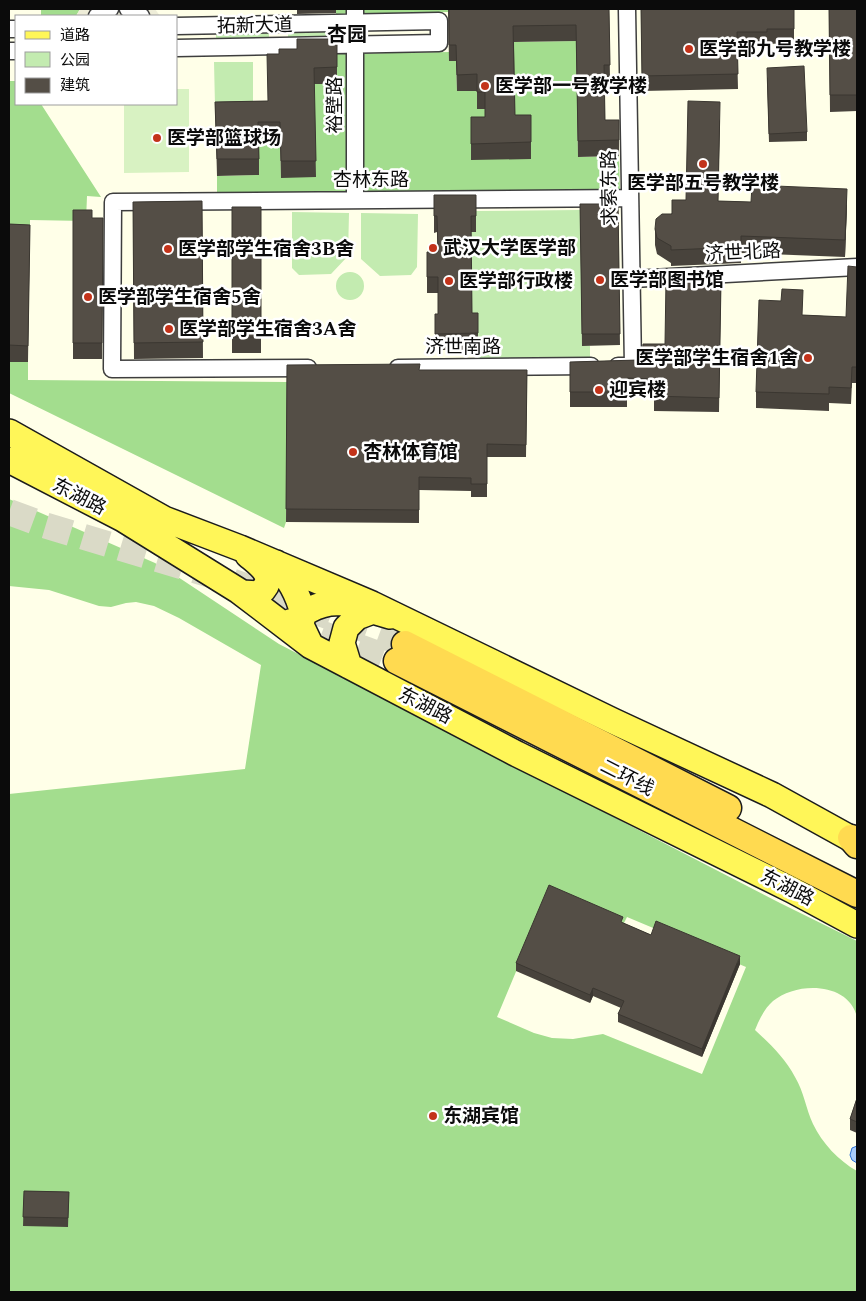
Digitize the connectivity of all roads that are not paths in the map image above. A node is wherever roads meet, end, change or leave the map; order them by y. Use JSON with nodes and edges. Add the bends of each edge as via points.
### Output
{"nodes":[{"id":1,"x":110,"y":9,"type":"edge"},
{"id":2,"x":128,"y":9,"type":"edge"},
{"id":3,"x":627,"y":9,"type":"edge"},
{"id":4,"x":99,"y":15,"type":"edge"},
{"id":5,"x":139,"y":15,"type":"edge"},
{"id":6,"x":355,"y":16,"type":"edge"},
{"id":7,"x":178,"y":26,"type":"edge"},
{"id":8,"x":355,"y":44,"type":"junction"},
{"id":9,"x":178,"y":48,"type":"edge"},
{"id":10,"x":630,"y":198,"type":"junction"},
{"id":11,"x":356,"y":200,"type":"junction"},
{"id":12,"x":857,"y":267,"type":"edge"},
{"id":13,"x":632,"y":279,"type":"junction"},
{"id":14,"x":633,"y":366,"type":"joint"},
{"id":15,"x":319,"y":368,"type":"edge"},
{"id":16,"x":378,"y":368,"type":"edge"},
{"id":17,"x":9,"y":432,"type":"edge"},
{"id":18,"x":9,"y":460,"type":"edge"},
{"id":19,"x":240,"y":548,"type":"junction"},
{"id":20,"x":276,"y":563,"type":"junction"},
{"id":21,"x":242,"y":593,"type":"junction"},
{"id":22,"x":372,"y":604,"type":"junction"},
{"id":23,"x":303,"y":614,"type":"junction"},
{"id":24,"x":280,"y":622,"type":"junction"},
{"id":25,"x":404,"y":642,"type":"junction"},
{"id":26,"x":311,"y":646,"type":"junction"},
{"id":27,"x":349,"y":666,"type":"junction"},
{"id":28,"x":855,"y":842,"type":"edge"},
{"id":29,"x":857,"y":875,"type":"edge"},
{"id":30,"x":857,"y":894,"type":"edge"},
{"id":31,"x":857,"y":925,"type":"edge"}],
"edges":[{"from":1,"to":4,"type":"street"},
{"from":2,"to":5,"type":"street"},
{"from":3,"to":10,"type":"street","name":"求索东路"},
{"from":6,"to":7,"type":"street","name":"拓新大道"},
{"from":6,"to":8,"type":"street","name":"裕壁路"},
{"from":6,"to":8,"type":"street","name":"拓新大道","via":[[439,21],[439,43]]},
{"from":8,"to":9,"type":"street","name":"拓新大道"},
{"from":8,"to":11,"type":"street","name":"裕壁路"},
{"from":10,"to":11,"type":"street","name":"杏林东路"},
{"from":10,"to":13,"type":"street","name":"求索东路"},
{"from":11,"to":15,"type":"street","name":"杏林东路","via":[[113,202],[112,369]]},
{"from":12,"to":13,"type":"street","name":"济世北路"},
{"from":13,"to":14,"type":"street","name":"求索东路"},
{"from":14,"to":16,"type":"street","name":"济世南路"},
{"from":17,"to":19,"type":"main road","name":"东湖路","via":[[164,519]]},
{"from":18,"to":21,"type":"main road","name":"东湖路","via":[[123,519]]},
{"from":19,"to":20,"type":"main road","name":"东湖路"},
{"from":19,"to":21,"type":"main road","via":[[266,571],[268,579],[266,588],[259,594]]},
{"from":20,"to":22,"type":"main road","name":"东湖路"},
{"from":20,"to":23,"type":"main road","via":[[290,580],[300,599]]},
{"from":21,"to":24,"type":"main road","name":"东湖路"},
{"from":22,"to":23,"type":"main road","via":[[332,601]]},
{"from":22,"to":25,"type":"main road","name":"东湖路"},
{"from":23,"to":24,"type":"main road","via":[[294,621]]},
{"from":23,"to":26,"type":"main road","via":[[301,625]]},
{"from":24,"to":26,"type":"main road","name":"东湖路"},
{"from":25,"to":27,"type":"main road","via":[[373,611],[357,617],[346,628],[342,643]]},
{"from":25,"to":28,"type":"main road","name":"东湖路","via":[[613,721],[772,795]]},
{"from":25,"to":29,"type":"highway","name":"二环线"},
{"from":25,"to":30,"type":"highway","name":"二环线"},
{"from":26,"to":27,"type":"main road","name":"东湖路"},
{"from":27,"to":31,"type":"main road","name":"东湖路"}]}
